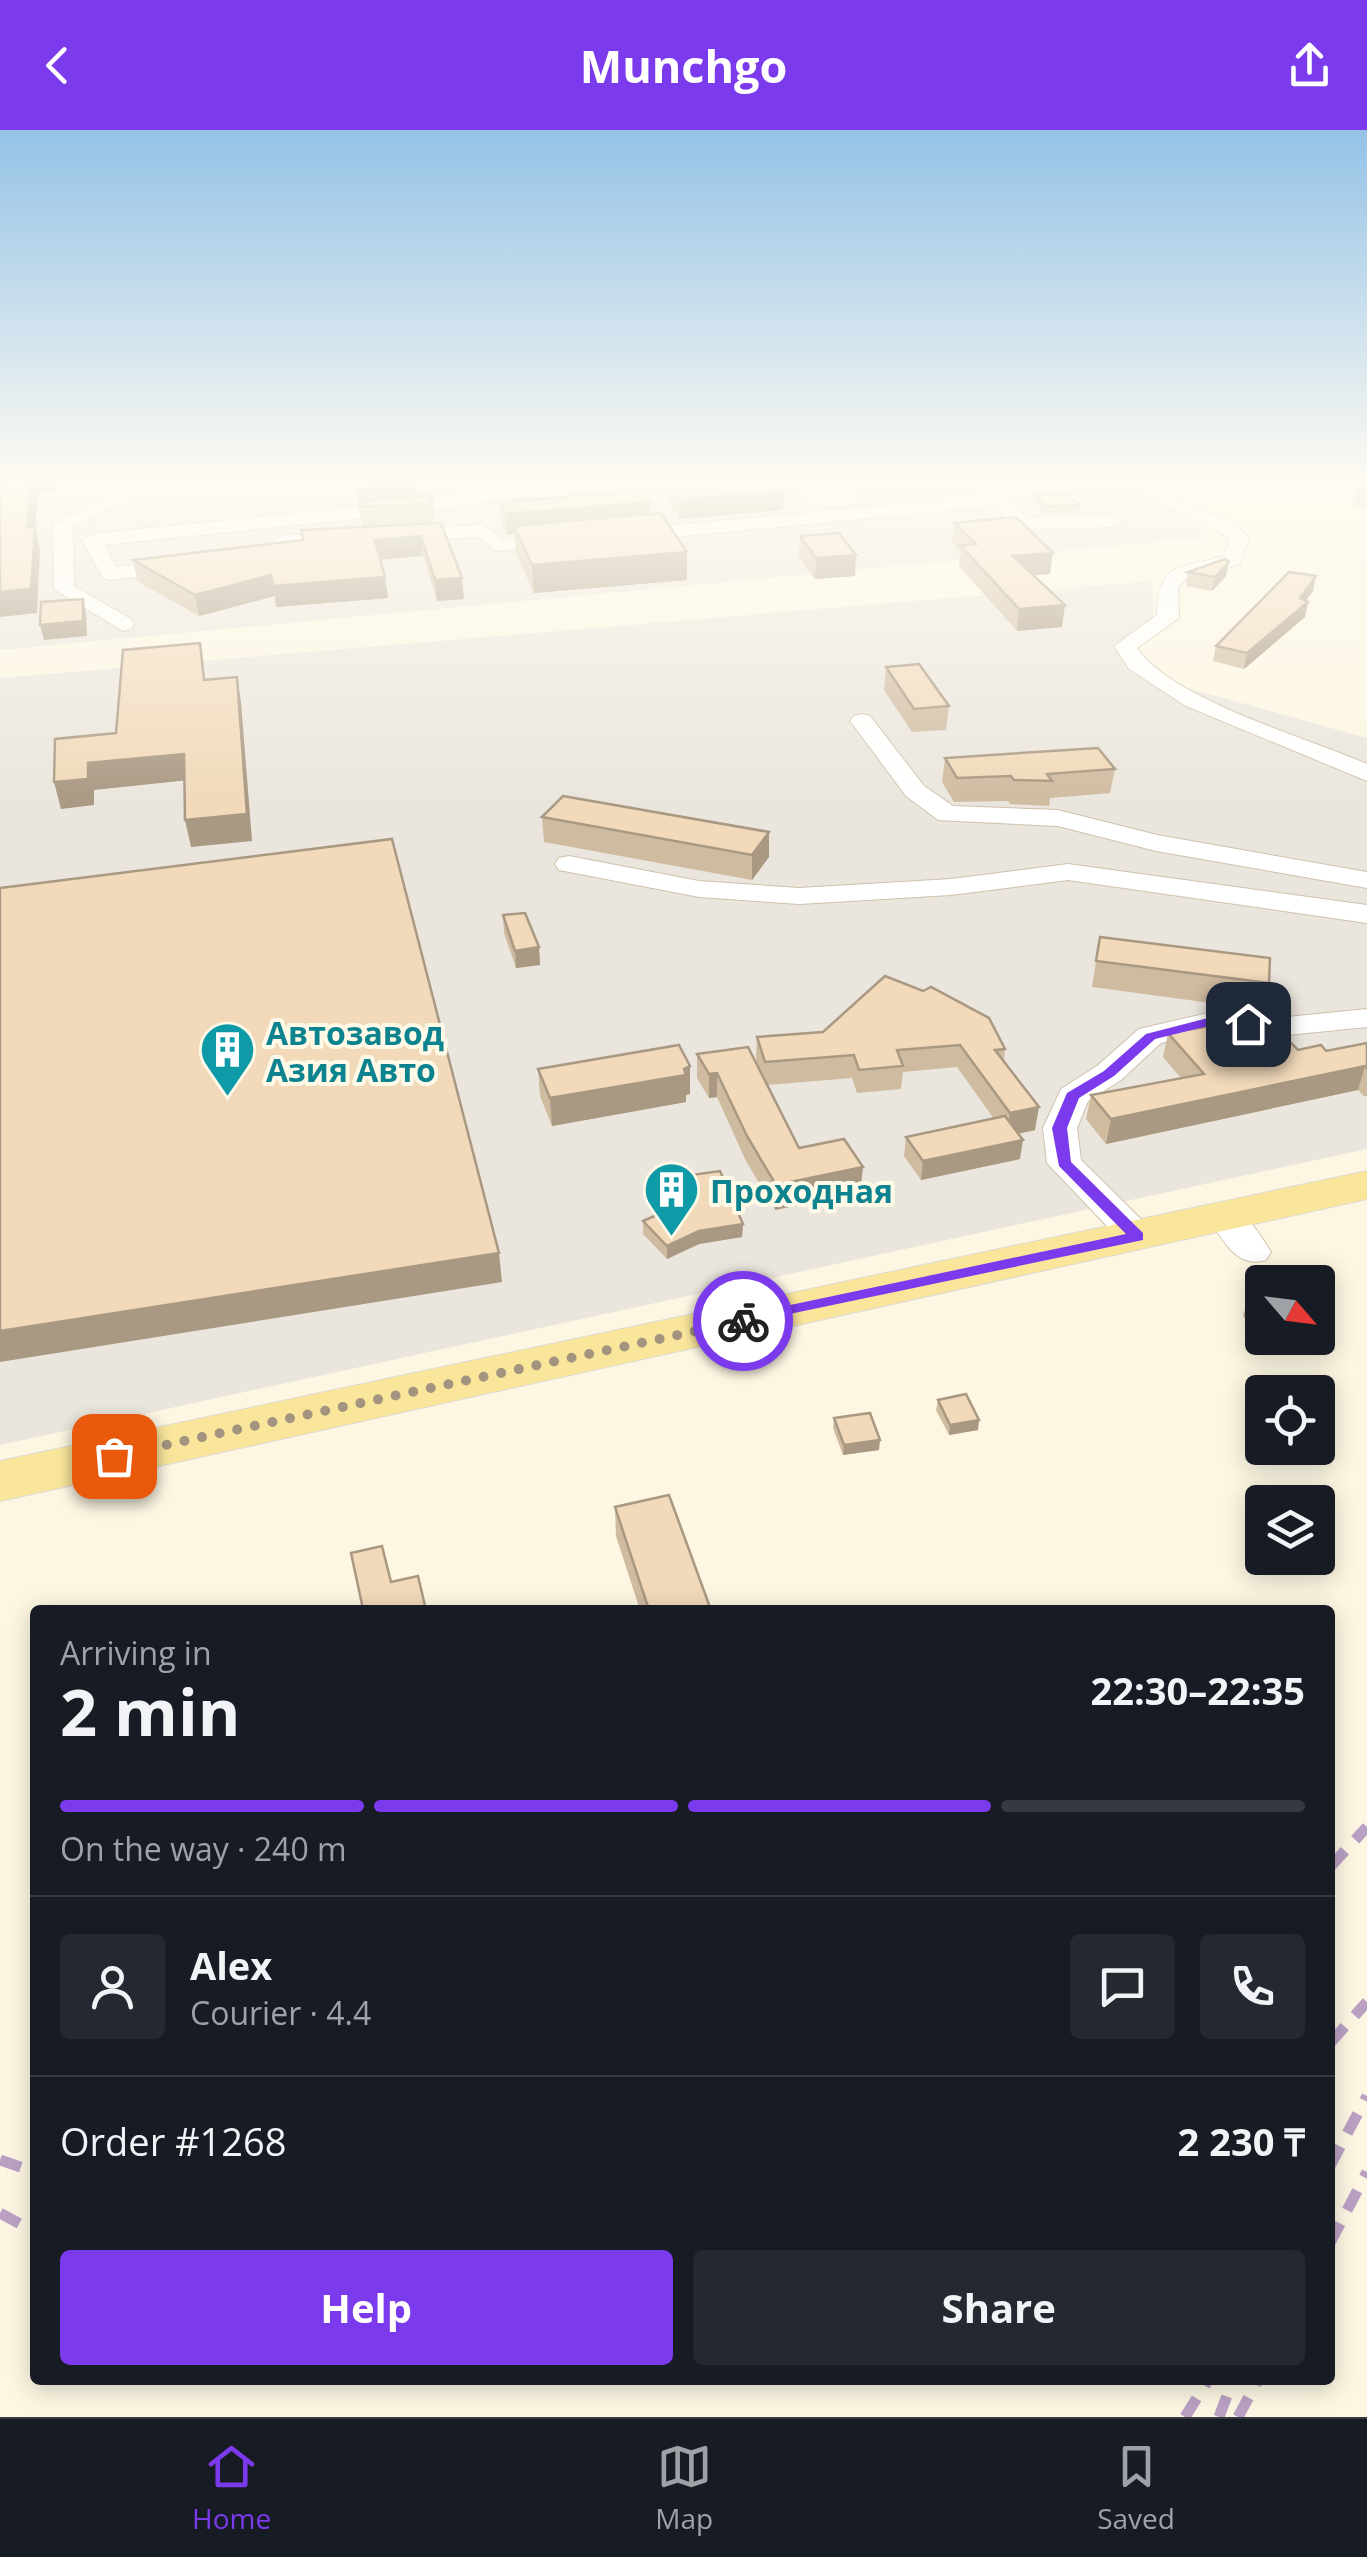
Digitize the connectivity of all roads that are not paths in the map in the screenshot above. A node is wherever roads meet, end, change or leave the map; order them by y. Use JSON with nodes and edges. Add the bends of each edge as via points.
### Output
{"nodes":[{"id":1,"x":67,"y":591,"type":"edge"},
{"id":2,"x":1168,"y":591,"type":"edge"},
{"id":3,"x":123,"y":624,"type":"dead end"},
{"id":4,"x":862,"y":721,"type":"dead end"},
{"id":5,"x":1367,"y":773,"type":"edge"},
{"id":6,"x":569,"y":864,"type":"dead end"},
{"id":7,"x":1367,"y":880,"type":"edge"},
{"id":8,"x":1367,"y":914,"type":"edge"},
{"id":9,"x":1367,"y":1018,"type":"edge"},
{"id":10,"x":1367,"y":1185,"type":"edge"},
{"id":11,"x":1137,"y":1236,"type":"junction"},
{"id":12,"x":0,"y":1481,"type":"edge"}],
"edges":[{"from":1,"to":3,"type":"lane"},
{"from":2,"to":5,"type":"lane","via":[[1168,618],[1125,646],[1129,660],[1170,690]]},
{"from":4,"to":7,"type":"lane","via":[[916,791],[946,814],[1058,818],[1156,844]]},
{"from":6,"to":8,"type":"lane","via":[[699,889],[799,896],[1068,872]]},
{"from":9,"to":11,"type":"lane","via":[[1287,1026],[1208,1022],[1150,1036],[1109,1074],[1072,1096],[1060,1128],[1064,1163]]},
{"from":10,"to":11,"type":"main road","via":[[1240,1235]]},
{"from":11,"to":12,"type":"main road"}]}
